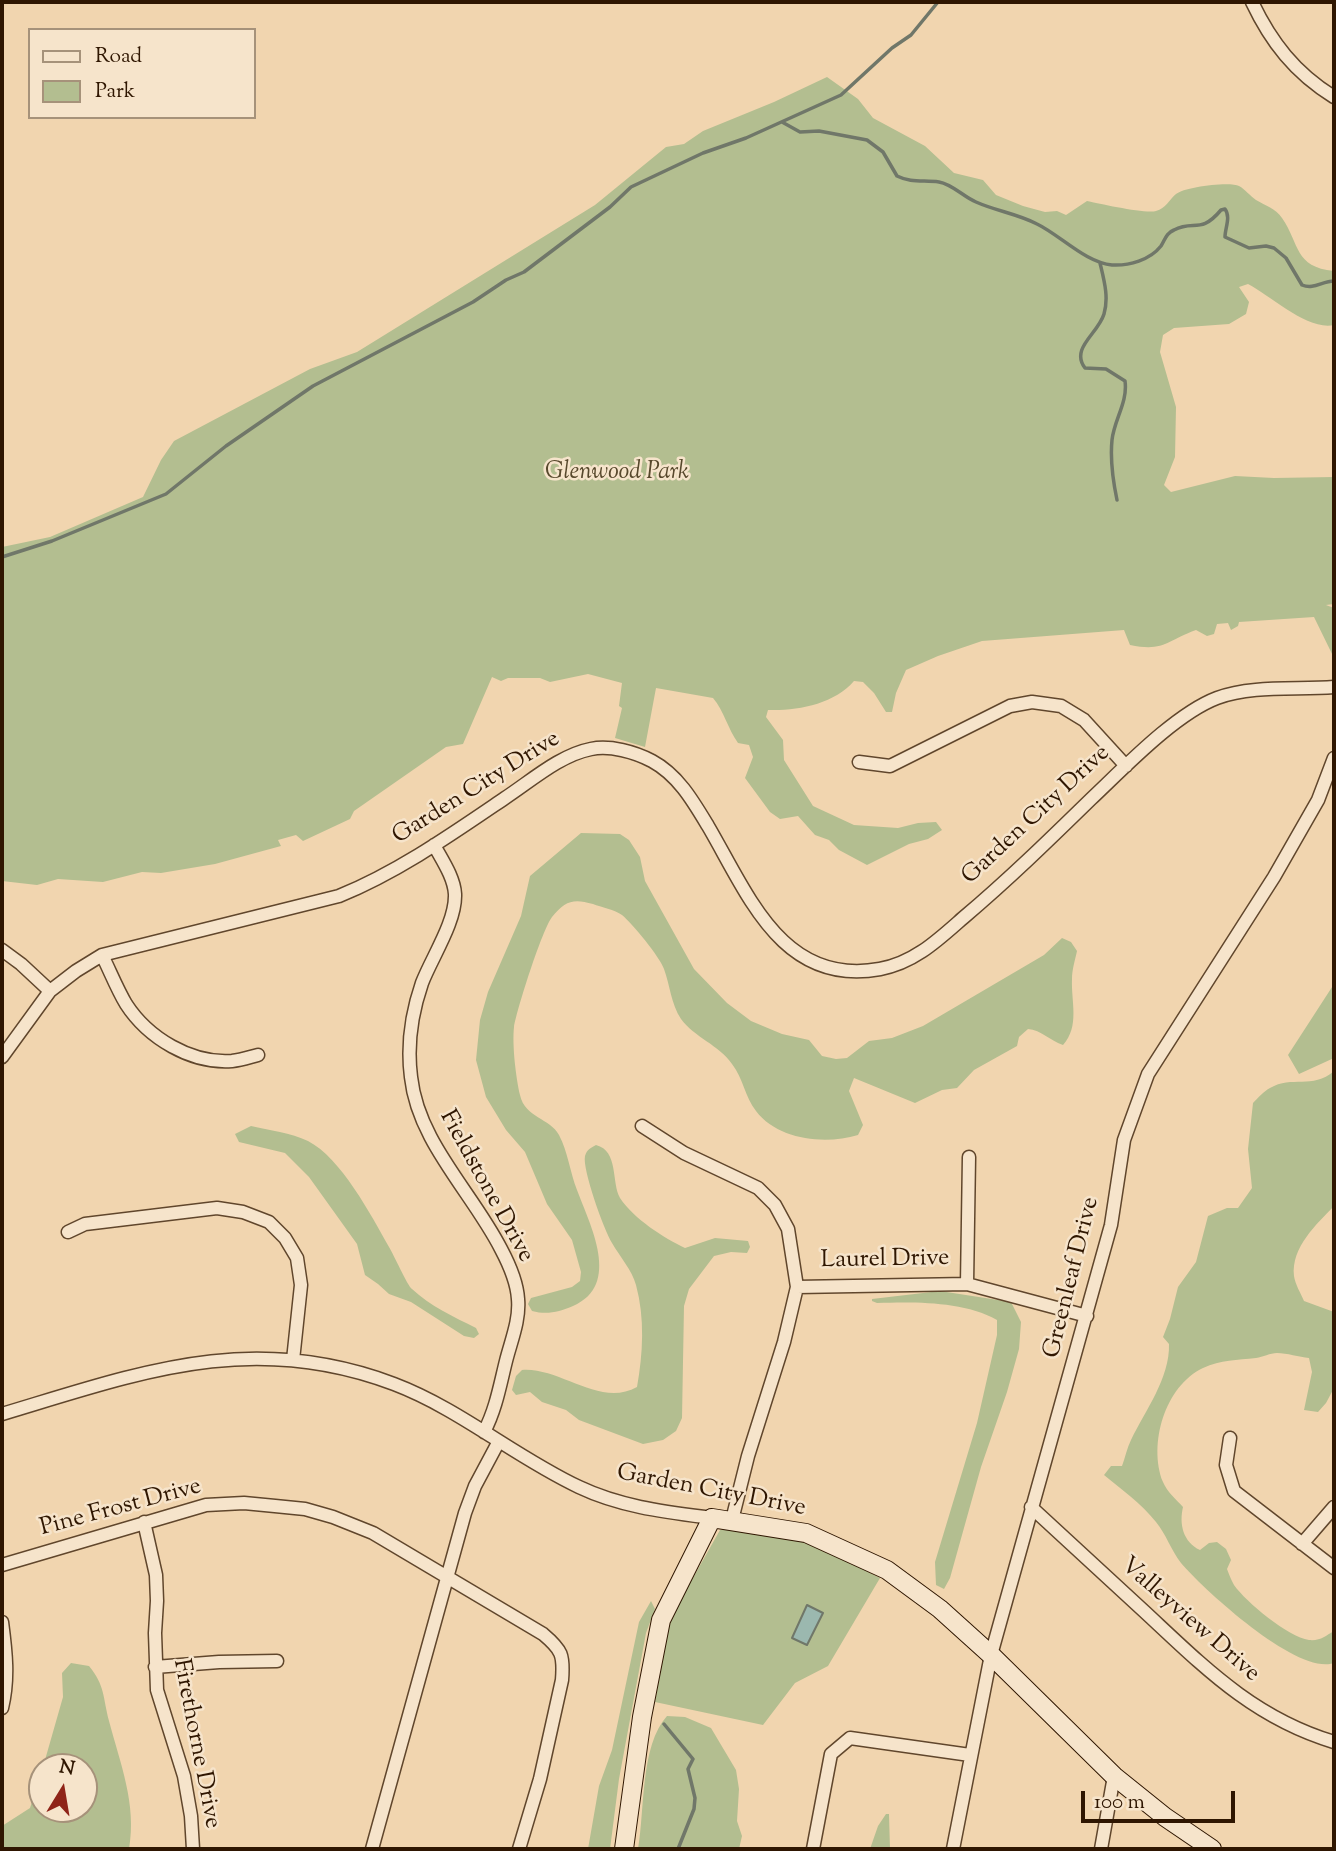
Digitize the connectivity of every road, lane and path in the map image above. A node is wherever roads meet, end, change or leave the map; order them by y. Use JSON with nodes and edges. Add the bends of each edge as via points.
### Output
{"nodes":[{"id":1,"x":1252,"y":2,"type":"edge"},
{"id":2,"x":1334,"y":97,"type":"edge"},
{"id":3,"x":1334,"y":687,"type":"edge"},
{"id":4,"x":1334,"y":758,"type":"edge"},
{"id":5,"x":859,"y":762,"type":"dead end"},
{"id":6,"x":1126,"y":766,"type":"junction"},
{"id":7,"x":434,"y":845,"type":"junction"},
{"id":8,"x":2,"y":950,"type":"edge"},
{"id":9,"x":102,"y":956,"type":"junction"},
{"id":10,"x":50,"y":991,"type":"junction"},
{"id":11,"x":258,"y":1055,"type":"dead end"},
{"id":12,"x":2,"y":1056,"type":"edge"},
{"id":13,"x":642,"y":1126,"type":"dead end"},
{"id":14,"x":969,"y":1157,"type":"dead end"},
{"id":15,"x":68,"y":1232,"type":"dead end"},
{"id":16,"x":967,"y":1284,"type":"junction"},
{"id":17,"x":797,"y":1287,"type":"junction"},
{"id":18,"x":1087,"y":1316,"type":"junction"},
{"id":19,"x":293,"y":1360,"type":"junction"},
{"id":20,"x":2,"y":1413,"type":"edge"},
{"id":21,"x":484,"y":1432,"type":"junction"},
{"id":22,"x":1230,"y":1438,"type":"dead end"},
{"id":23,"x":499,"y":1441,"type":"junction"},
{"id":24,"x":1031,"y":1507,"type":"junction"},
{"id":25,"x":1334,"y":1507,"type":"edge"},
{"id":26,"x":712,"y":1518,"type":"junction"},
{"id":27,"x":732,"y":1520,"type":"junction"},
{"id":28,"x":144,"y":1522,"type":"junction"},
{"id":29,"x":1302,"y":1544,"type":"junction"},
{"id":30,"x":2,"y":1565,"type":"edge"},
{"id":31,"x":1334,"y":1568,"type":"edge"},
{"id":32,"x":447,"y":1577,"type":"junction"},
{"id":33,"x":2,"y":1622,"type":"edge"},
{"id":34,"x":990,"y":1655,"type":"junction"},
{"id":35,"x":277,"y":1661,"type":"dead end"},
{"id":36,"x":155,"y":1667,"type":"junction"},
{"id":37,"x":2,"y":1709,"type":"edge"},
{"id":38,"x":1334,"y":1741,"type":"edge"},
{"id":39,"x":970,"y":1755,"type":"junction"},
{"id":40,"x":1114,"y":1776,"type":"junction"},
{"id":41,"x":193,"y":1849,"type":"edge"},
{"id":42,"x":372,"y":1849,"type":"edge"},
{"id":43,"x":519,"y":1849,"type":"edge"},
{"id":44,"x":624,"y":1849,"type":"edge"},
{"id":45,"x":813,"y":1849,"type":"edge"},
{"id":46,"x":953,"y":1849,"type":"edge"},
{"id":47,"x":1101,"y":1849,"type":"edge"},
{"id":48,"x":1212,"y":1849,"type":"edge"}],
"edges":[{"from":1,"to":2,"type":"street","via":[[1282,53]]},
{"from":3,"to":6,"type":"street","name":"Garden City Drive","via":[[1236,692],[1215,699],[1192,710]]},
{"from":4,"to":18,"type":"street","name":"Greenleaf Drive","via":[[1318,800],[1274,877],[1148,1074],[1124,1140],[1111,1225]]},
{"from":5,"to":6,"type":"street","via":[[890,766],[1010,706],[1032,702],[1061,706],[1084,720]]},
{"from":6,"to":7,"type":"street","name":"Garden City Drive","via":[[1010,879],[930,946],[908,961],[861,972],[830,968],[783,944],[674,776],[622,750],[593,749],[566,758]]},
{"from":7,"to":9,"type":"street","name":"Garden City Drive","via":[[339,896]]},
{"from":7,"to":21,"type":"street","name":"Fieldstone Drive","via":[[455,894],[412,1020],[415,1103],[427,1130],[494,1235],[518,1298],[493,1415]]},
{"from":8,"to":10,"type":"street"},
{"from":9,"to":10,"type":"street","name":"Garden City Drive"},
{"from":9,"to":11,"type":"street","via":[[126,1004],[164,1042],[188,1055],[214,1061]]},
{"from":10,"to":12,"type":"street","name":"Garden City Drive"},
{"from":13,"to":17,"type":"street","via":[[684,1153],[758,1188],[775,1205],[788,1229]]},
{"from":14,"to":16,"type":"street"},
{"from":15,"to":19,"type":"street","via":[[85,1224],[217,1208],[269,1222],[297,1258],[301,1285]]},
{"from":16,"to":17,"type":"street","name":"Laurel Drive"},
{"from":16,"to":18,"type":"street","name":"Laurel Drive"},
{"from":17,"to":27,"type":"street","name":"Laurel Drive"},
{"from":18,"to":24,"type":"street","name":"Greenleaf Drive"},
{"from":19,"to":20,"type":"street","name":"Garden City Drive","via":[[244,1357],[163,1367]]},
{"from":19,"to":21,"type":"street","name":"Garden City Drive","via":[[395,1385]]},
{"from":21,"to":23,"type":"street","name":"Garden City Drive"},
{"from":22,"to":29,"type":"street","via":[[1226,1465],[1234,1491]]},
{"from":23,"to":26,"type":"street","name":"Garden City Drive","via":[[579,1487],[620,1503]]},
{"from":23,"to":32,"type":"street","via":[[475,1486]]},
{"from":24,"to":34,"type":"street","name":"Greenleaf Drive"},
{"from":24,"to":38,"type":"street","name":"Valleyview Drive","via":[[1222,1684],[1264,1712],[1310,1735]]},
{"from":25,"to":29,"type":"street"},
{"from":26,"to":27,"type":"street","name":"Garden City Drive"},
{"from":26,"to":44,"type":"street","via":[[661,1620]]},
{"from":27,"to":34,"type":"street","name":"Garden City Drive","via":[[806,1533],[887,1570],[940,1609]]},
{"from":28,"to":30,"type":"street","name":"Pine Frost Drive"},
{"from":28,"to":32,"type":"street","name":"Pine Frost Drive","via":[[206,1505],[244,1503],[305,1509],[373,1533]]},
{"from":28,"to":36,"type":"street","name":"Firethorne Drive","via":[[156,1575]]},
{"from":29,"to":31,"type":"street"},
{"from":32,"to":42,"type":"street"},
{"from":32,"to":43,"type":"street","via":[[543,1634],[562,1654],[553,1723]]},
{"from":33,"to":37,"type":"street","via":[[8,1659]]},
{"from":34,"to":39,"type":"street","name":"Greenleaf Drive"},
{"from":34,"to":40,"type":"street","name":"Garden City Drive"},
{"from":35,"to":36,"type":"street"},
{"from":36,"to":41,"type":"street","name":"Firethorne Drive","via":[[161,1705],[184,1776]]},
{"from":39,"to":45,"type":"street","via":[[850,1738],[831,1754]]},
{"from":39,"to":46,"type":"street","name":"Greenleaf Drive"},
{"from":40,"to":47,"type":"street"},
{"from":40,"to":48,"type":"street","name":"Garden City Drive"}]}
